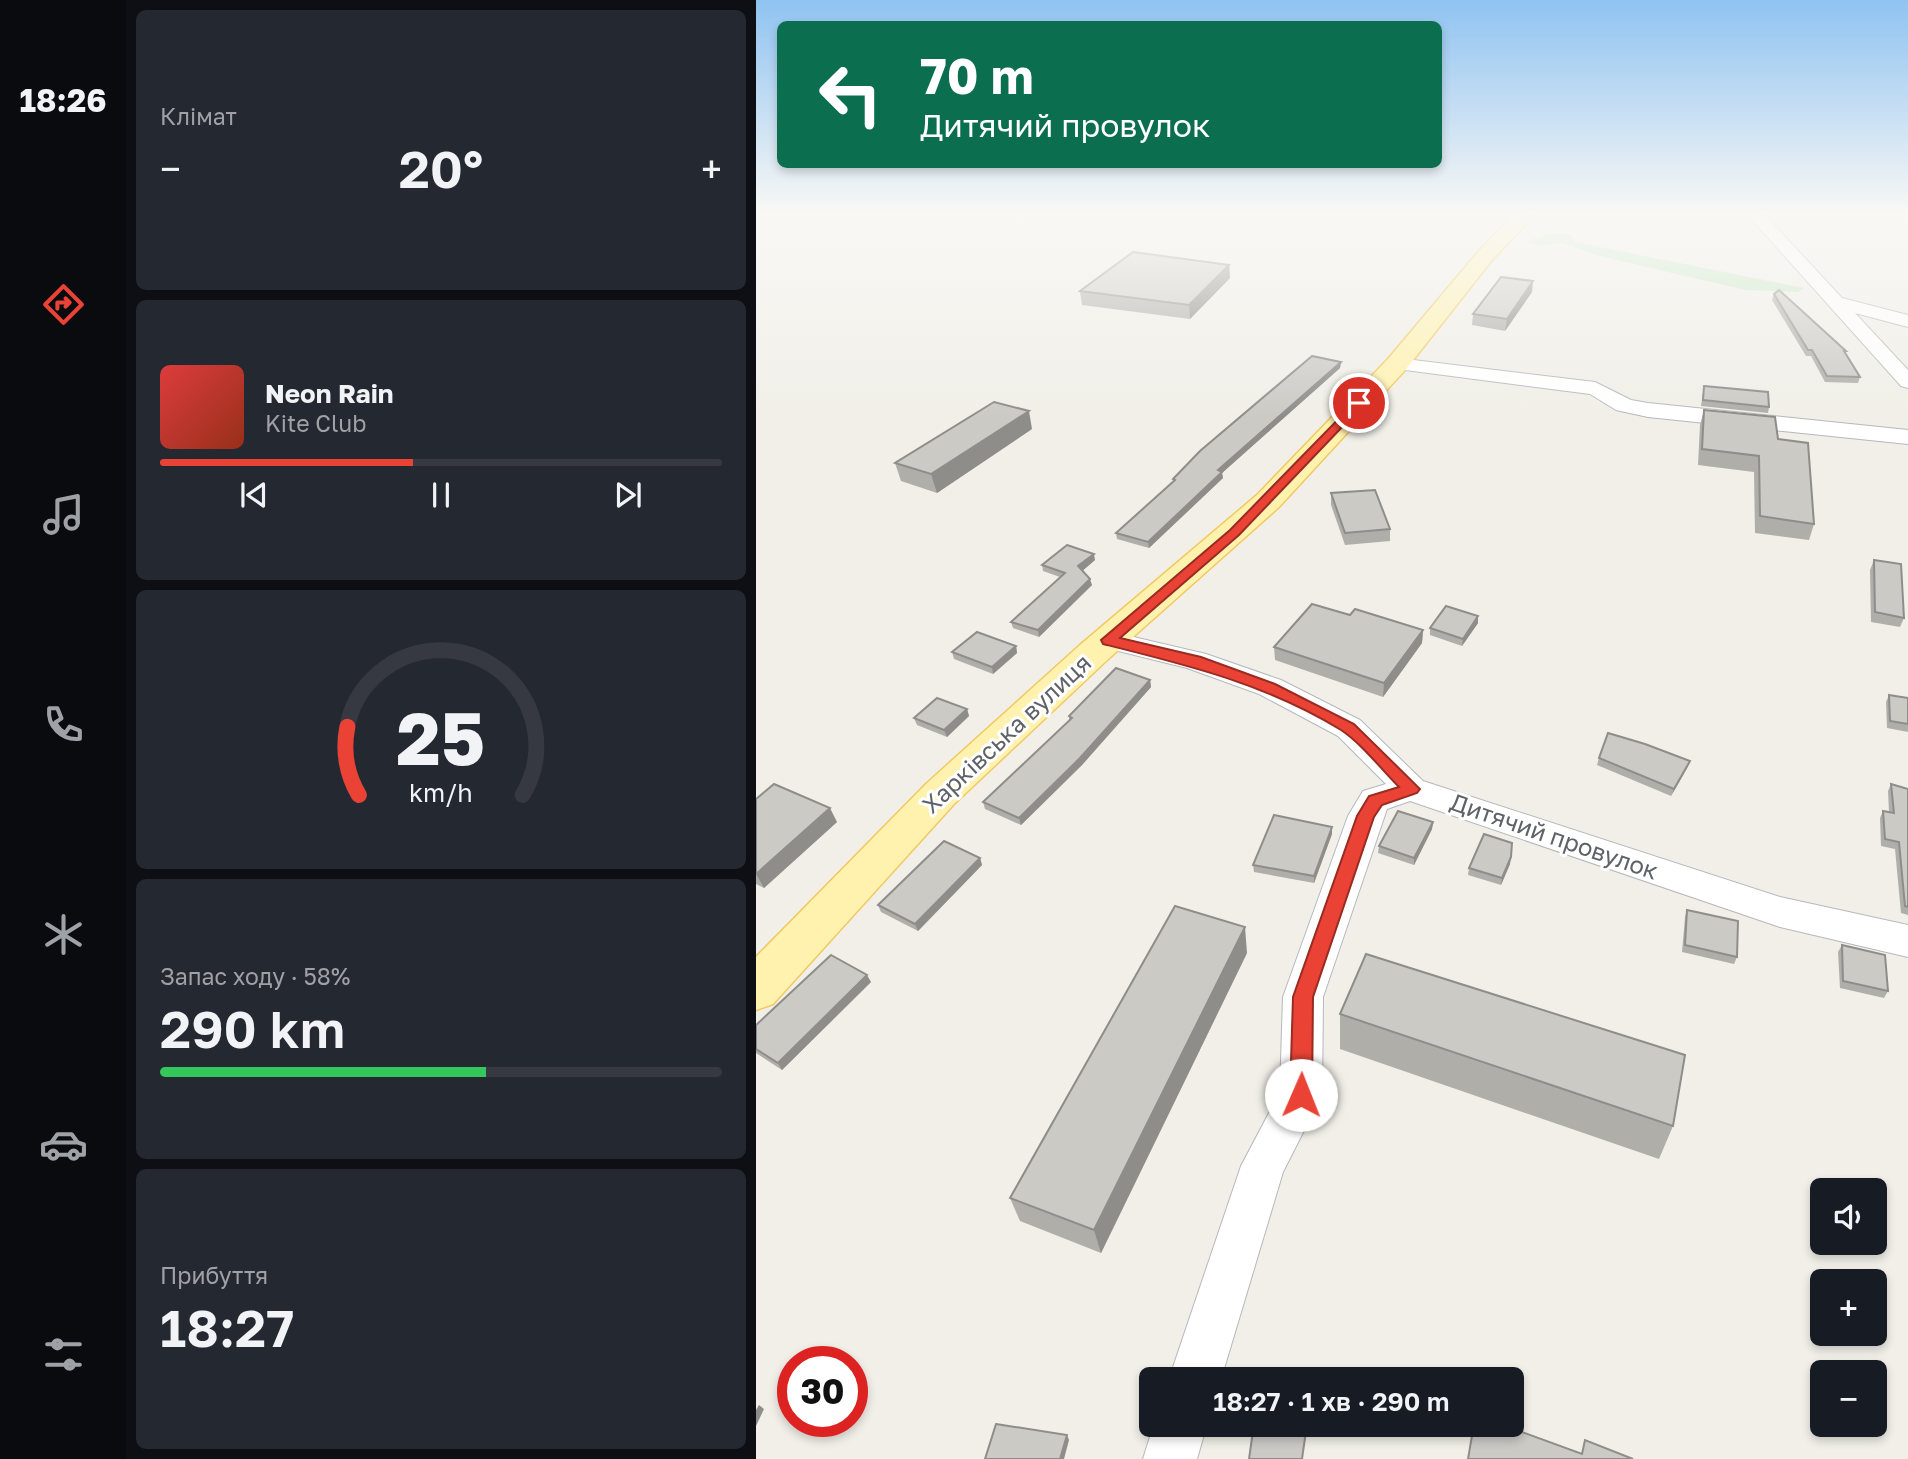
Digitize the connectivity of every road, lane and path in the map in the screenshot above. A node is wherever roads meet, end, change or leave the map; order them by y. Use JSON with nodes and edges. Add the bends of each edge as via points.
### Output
{"nodes":[{"id":1,"x":1464,"y":281,"type":"edge"},
{"id":2,"x":1818,"y":281,"type":"edge"},
{"id":3,"x":1839,"y":303,"type":"junction"},
{"id":4,"x":1908,"y":321,"type":"edge"},
{"id":5,"x":1396,"y":364,"type":"junction"},
{"id":6,"x":1908,"y":382,"type":"edge"},
{"id":7,"x":1908,"y":437,"type":"edge"},
{"id":8,"x":1108,"y":640,"type":"junction"},
{"id":9,"x":1411,"y":789,"type":"junction"},
{"id":10,"x":1908,"y":941,"type":"edge"},
{"id":11,"x":756,"y":989,"type":"edge"},
{"id":12,"x":1199,"y":1367,"type":"edge"},
{"id":13,"x":1177,"y":1437,"type":"edge"},
{"id":14,"x":1170,"y":1459,"type":"edge"}],
"edges":[{"from":1,"to":5,"type":"main road","name":"Харківська вулиця"},
{"from":2,"to":3,"type":"street"},
{"from":3,"to":4,"type":"street"},
{"from":3,"to":6,"type":"street"},
{"from":5,"to":7,"type":"street","via":[[1595,387],[1624,405],[1648,410]]},
{"from":5,"to":8,"type":"main road","name":"Харківська вулиця","via":[[1268,501]]},
{"from":8,"to":9,"type":"street","name":"Дитячий провулок","via":[[1196,661],[1270,687],[1349,728]]},
{"from":8,"to":11,"type":"main road","name":"Харківська вулиця","via":[[940,794]]},
{"from":9,"to":10,"type":"street","name":"Дитячий провулок","via":[[1780,912]]},
{"from":9,"to":12,"type":"street","via":[[1376,800],[1365,816],[1303,997],[1301,1095],[1263,1166]]},
{"from":13,"to":14,"type":"street"}]}
